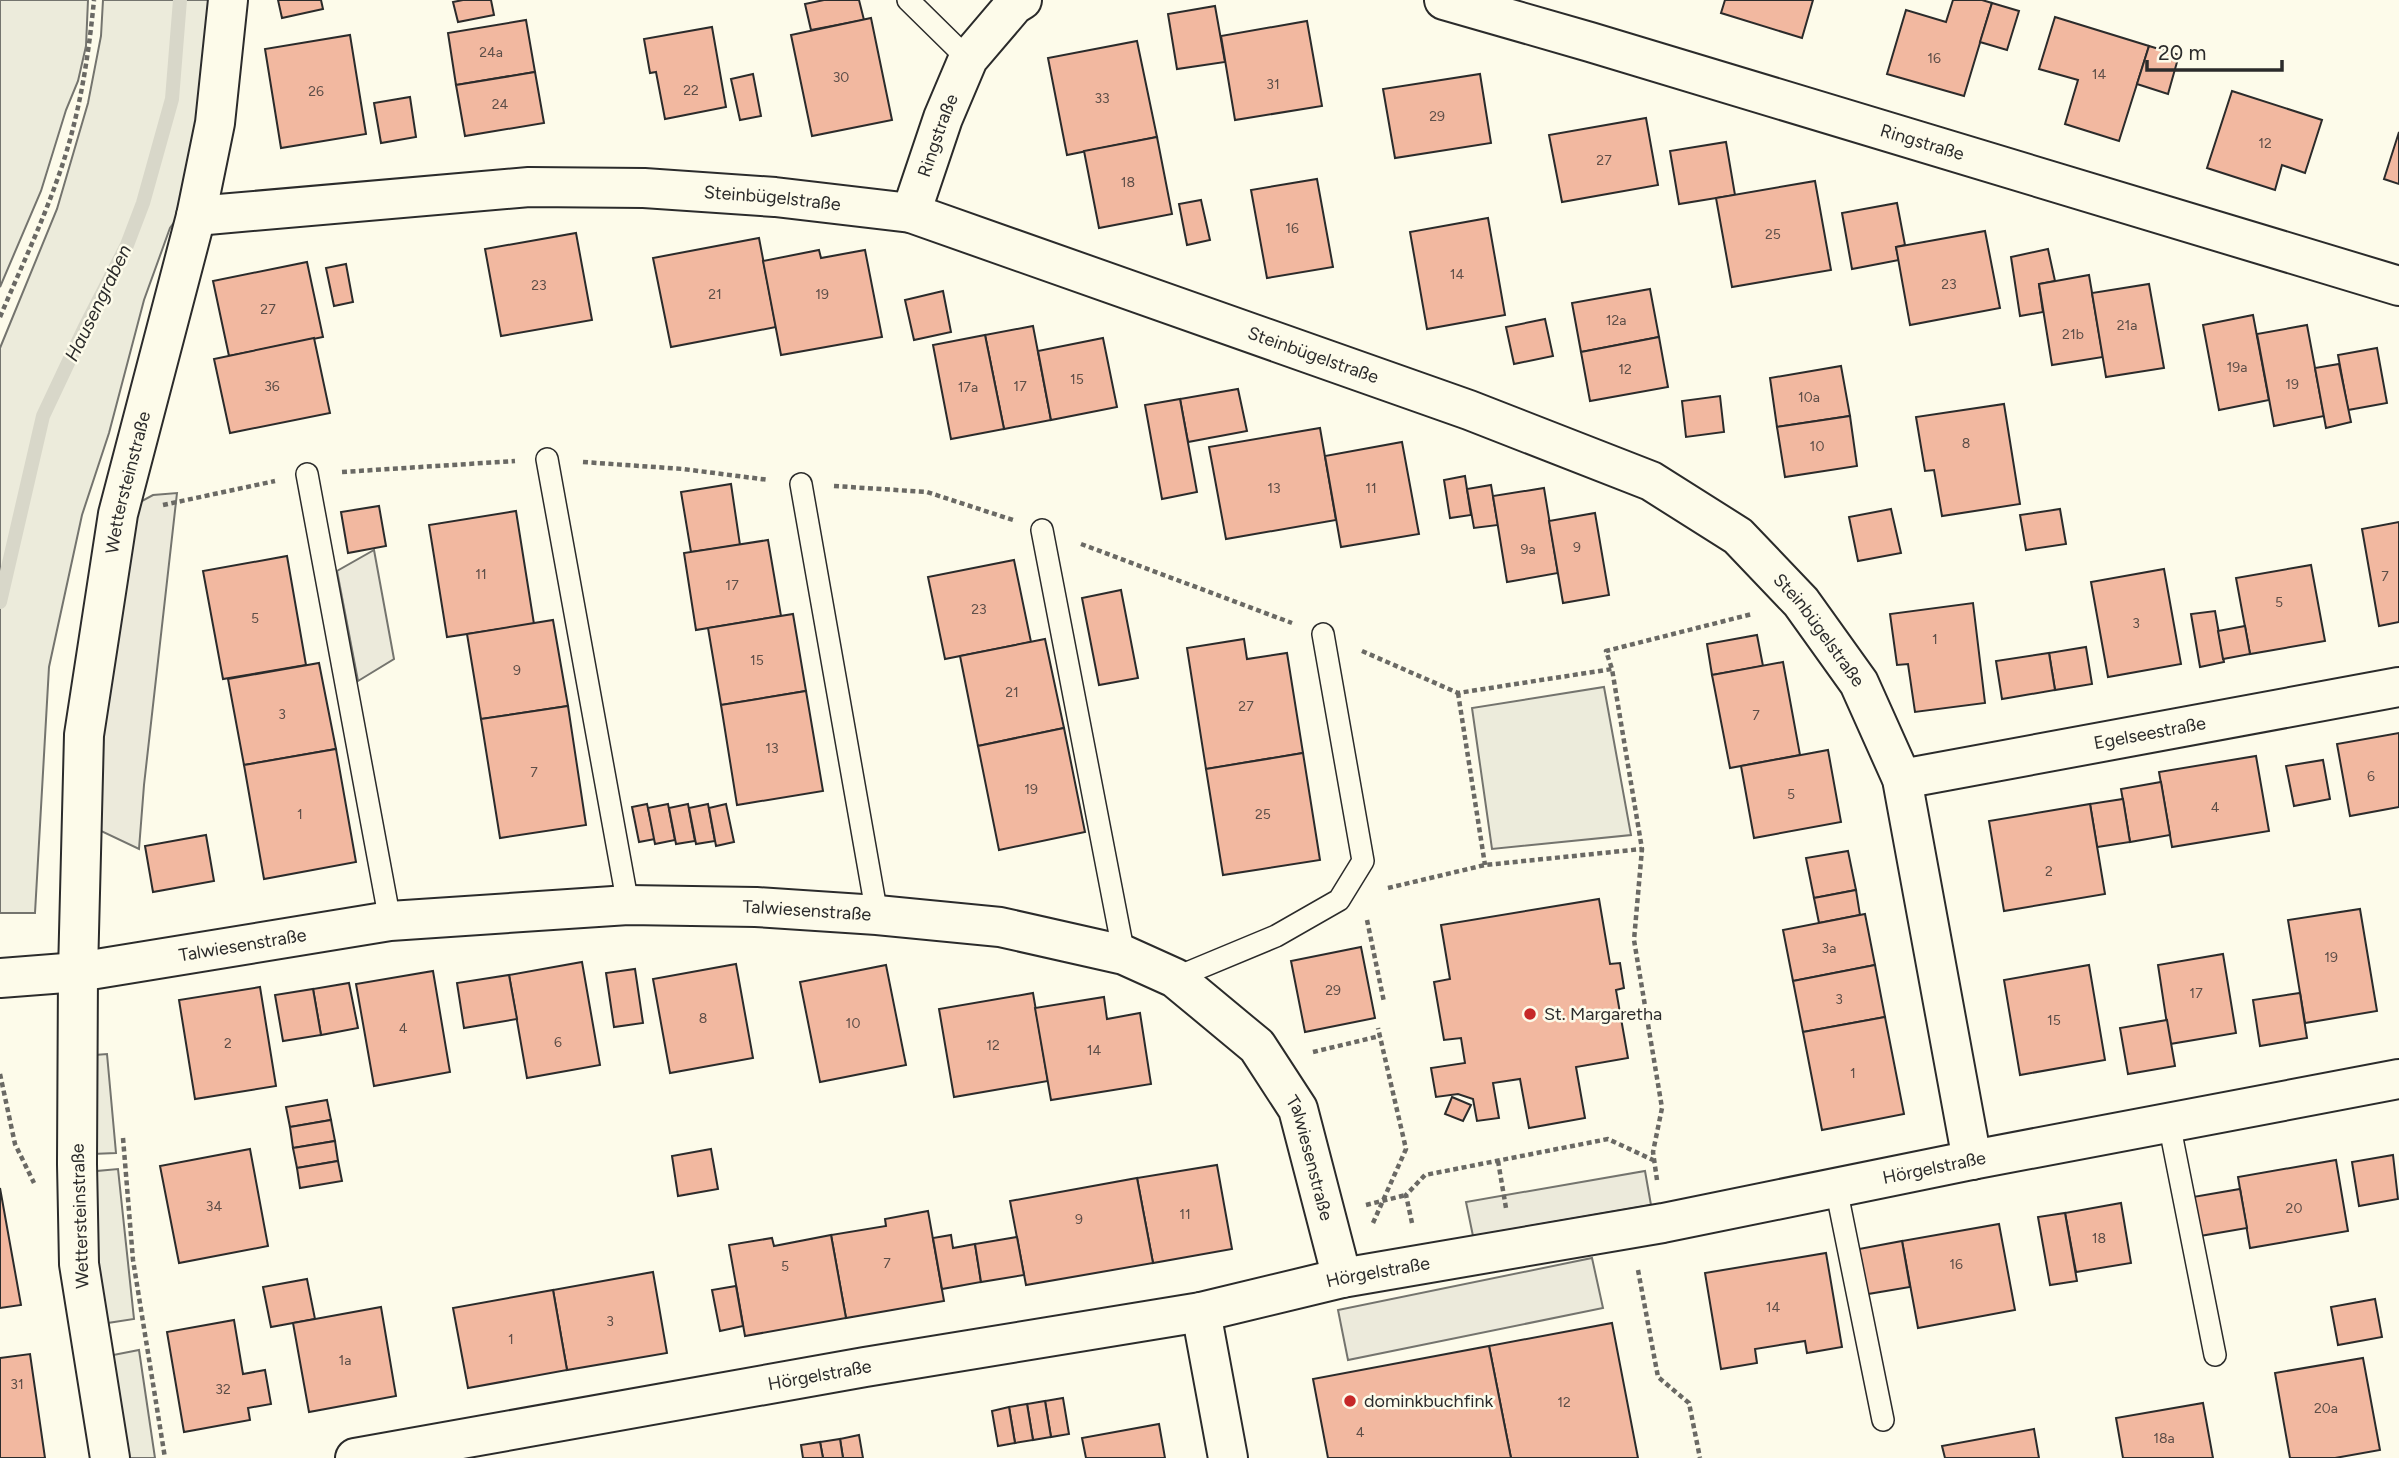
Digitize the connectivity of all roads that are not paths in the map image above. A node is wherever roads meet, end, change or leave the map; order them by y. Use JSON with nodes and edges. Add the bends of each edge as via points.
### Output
{"nodes":[{"id":1,"x":228,"y":0,"type":"edge"},
{"id":2,"x":908,"y":0,"type":"edge"},
{"id":3,"x":1022,"y":0,"type":"edge"},
{"id":4,"x":1444,"y":0,"type":"edge"},
{"id":5,"x":968,"y":59,"type":"junction"},
{"id":6,"x":911,"y":213,"type":"junction"},
{"id":7,"x":196,"y":216,"type":"junction"},
{"id":8,"x":2399,"y":286,"type":"edge"},
{"id":9,"x":547,"y":459,"type":"road end"},
{"id":10,"x":307,"y":474,"type":"road end"},
{"id":11,"x":801,"y":484,"type":"road end"},
{"id":12,"x":1042,"y":530,"type":"road end"},
{"id":13,"x":1323,"y":634,"type":"road end"},
{"id":14,"x":2399,"y":687,"type":"edge"},
{"id":15,"x":1902,"y":779,"type":"junction"},
{"id":16,"x":628,"y":905,"type":"junction"},
{"id":17,"x":877,"y":915,"type":"junction"},
{"id":18,"x":390,"y":921,"type":"junction"},
{"id":19,"x":1124,"y":955,"type":"junction"},
{"id":20,"x":78,"y":972,"type":"junction"},
{"id":21,"x":0,"y":978,"type":"edge"},
{"id":22,"x":1175,"y":978,"type":"junction"},
{"id":23,"x":2399,"y":1079,"type":"edge"},
{"id":24,"x":2169,"y":1123,"type":"junction"},
{"id":25,"x":1972,"y":1160,"type":"junction"},
{"id":26,"x":1836,"y":1188,"type":"junction"},
{"id":27,"x":1342,"y":1278,"type":"junction"},
{"id":28,"x":1201,"y":1312,"type":"junction"},
{"id":29,"x":2215,"y":1356,"type":"dead end"},
{"id":30,"x":1883,"y":1420,"type":"dead end"},
{"id":31,"x":110,"y":1458,"type":"edge"},
{"id":32,"x":355,"y":1458,"type":"edge"},
{"id":33,"x":1228,"y":1458,"type":"edge"}],
"edges":[{"from":1,"to":7,"type":"street","name":"Wettersteinstraße","via":[[215,123]]},
{"from":2,"to":5,"type":"lane"},
{"from":3,"to":5,"type":"street","name":"Ringstraße"},
{"from":4,"to":8,"type":"street","name":"Ringstraße"},
{"from":5,"to":6,"type":"street","name":"Ringstraße"},
{"from":6,"to":7,"type":"street","name":"Steinbügelstraße","via":[[775,197],[529,187]]},
{"from":6,"to":15,"type":"street","name":"Steinbügelstraße","via":[[1469,410],[1651,481],[1738,537],[1801,602],[1859,684]]},
{"from":7,"to":20,"type":"street","name":"Wettersteinstraße","via":[[118,514],[84,735]]},
{"from":9,"to":16,"type":"lane"},
{"from":10,"to":18,"type":"lane"},
{"from":11,"to":17,"type":"lane"},
{"from":12,"to":19,"type":"lane"},
{"from":13,"to":22,"type":"lane","via":[[1363,861],[1339,900],[1276,936]]},
{"from":14,"to":15,"type":"street","name":"Egelseestraße"},
{"from":15,"to":25,"type":"street","name":"Steinbügelstraße"},
{"from":16,"to":17,"type":"street","name":"Talwiesenstraße"},
{"from":16,"to":18,"type":"street","name":"Talwiesenstraße"},
{"from":17,"to":19,"type":"street","name":"Talwiesenstraße","via":[[1000,927]]},
{"from":18,"to":20,"type":"street","name":"Talwiesenstraße"},
{"from":19,"to":22,"type":"street","name":"Talwiesenstraße"},
{"from":20,"to":21,"type":"street"},
{"from":20,"to":31,"type":"street","name":"Wettersteinstraße","via":[[79,1264]]},
{"from":22,"to":27,"type":"street","name":"Talwiesenstraße","via":[[1257,1046],[1298,1109]]},
{"from":23,"to":24,"type":"street","name":"Hörgelstraße"},
{"from":24,"to":25,"type":"street","name":"Hörgelstraße"},
{"from":24,"to":29,"type":"lane"},
{"from":25,"to":26,"type":"street","name":"Hörgelstraße"},
{"from":26,"to":27,"type":"street","name":"Hörgelstraße"},
{"from":26,"to":30,"type":"lane"},
{"from":27,"to":28,"type":"street","name":"Hörgelstraße"},
{"from":28,"to":32,"type":"street","name":"Hörgelstraße"},
{"from":28,"to":33,"type":"street"}]}
